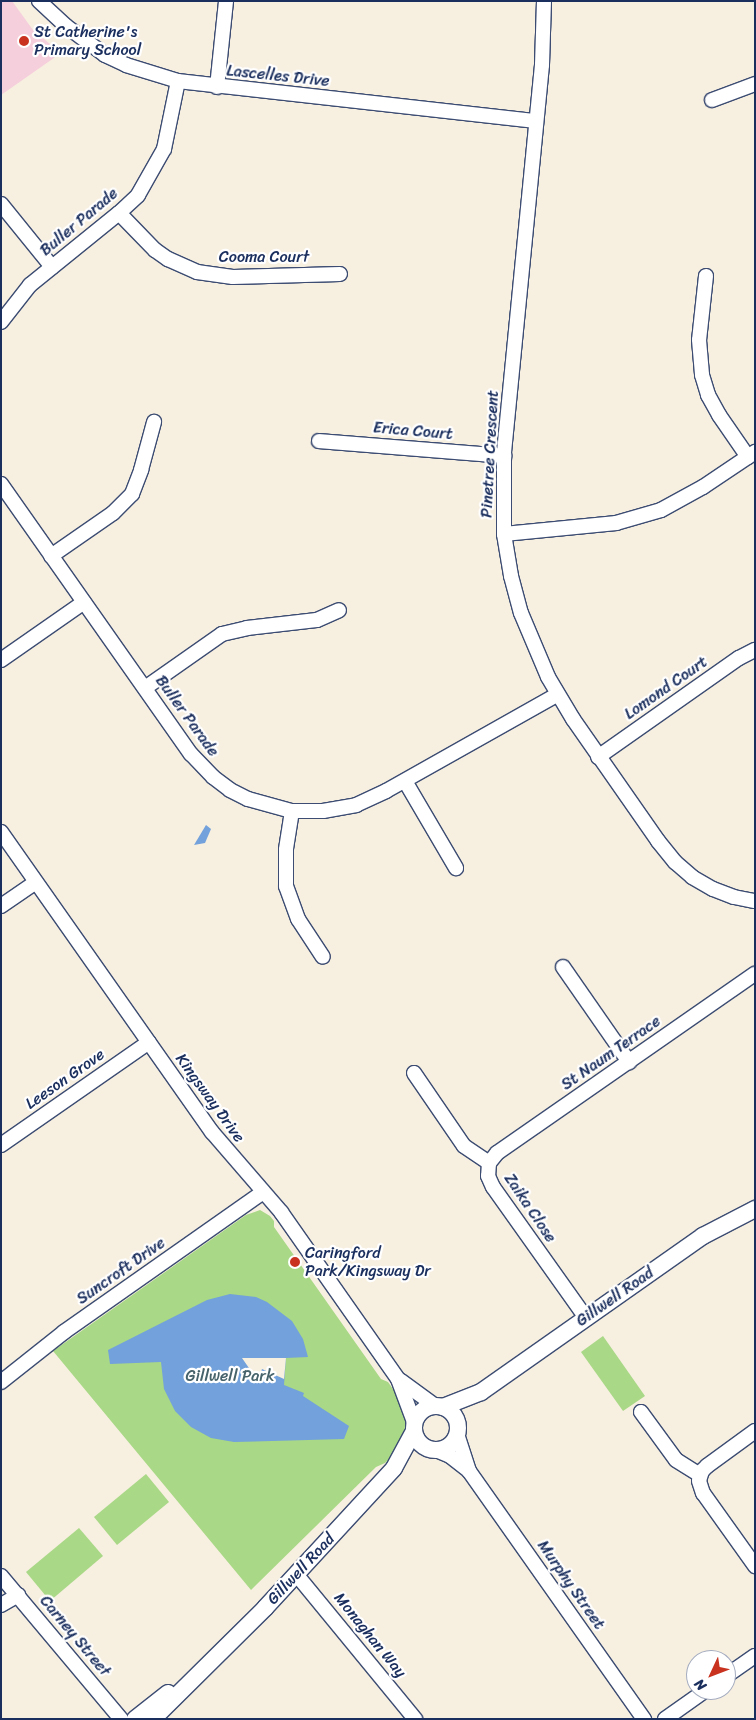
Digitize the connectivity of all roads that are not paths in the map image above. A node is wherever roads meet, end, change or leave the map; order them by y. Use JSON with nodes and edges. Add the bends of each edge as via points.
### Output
{"nodes":[{"id":1,"x":39,"y":1,"type":"edge"},
{"id":2,"x":226,"y":1,"type":"edge"},
{"id":3,"x":544,"y":1,"type":"edge"},
{"id":4,"x":178,"y":82,"type":"junction"},
{"id":5,"x":755,"y":84,"type":"edge"},
{"id":6,"x":217,"y":87,"type":"junction"},
{"id":7,"x":712,"y":100,"type":"dead end"},
{"id":8,"x":536,"y":122,"type":"junction"},
{"id":9,"x":1,"y":204,"type":"edge"},
{"id":10,"x":119,"y":214,"type":"junction"},
{"id":11,"x":52,"y":267,"type":"junction"},
{"id":12,"x":340,"y":274,"type":"dead end"},
{"id":13,"x":706,"y":276,"type":"dead end"},
{"id":14,"x":1,"y":322,"type":"edge"},
{"id":15,"x":154,"y":422,"type":"dead end"},
{"id":16,"x":319,"y":441,"type":"dead end"},
{"id":17,"x":751,"y":454,"type":"edge"},
{"id":18,"x":504,"y":456,"type":"junction"},
{"id":19,"x":1,"y":484,"type":"edge"},
{"id":20,"x":504,"y":534,"type":"junction"},
{"id":21,"x":51,"y":556,"type":"junction"},
{"id":22,"x":84,"y":602,"type":"junction"},
{"id":23,"x":340,"y":610,"type":"dead end"},
{"id":24,"x":755,"y":650,"type":"edge"},
{"id":25,"x":1,"y":660,"type":"edge"},
{"id":26,"x":145,"y":688,"type":"junction"},
{"id":27,"x":558,"y":694,"type":"junction"},
{"id":28,"x":598,"y":757,"type":"junction"},
{"id":29,"x":405,"y":781,"type":"junction"},
{"id":30,"x":292,"y":811,"type":"junction"},
{"id":31,"x":1,"y":832,"type":"edge"},
{"id":32,"x":456,"y":868,"type":"dead end"},
{"id":33,"x":36,"y":882,"type":"junction"},
{"id":34,"x":755,"y":901,"type":"edge"},
{"id":35,"x":1,"y":906,"type":"edge"},
{"id":36,"x":323,"y":957,"type":"dead end"},
{"id":37,"x":563,"y":968,"type":"dead end"},
{"id":38,"x":755,"y":974,"type":"edge"},
{"id":39,"x":148,"y":1042,"type":"junction"},
{"id":40,"x":629,"y":1062,"type":"junction"},
{"id":41,"x":414,"y":1073,"type":"dead end"},
{"id":42,"x":1,"y":1145,"type":"edge"},
{"id":43,"x":489,"y":1163,"type":"junction"},
{"id":44,"x":263,"y":1192,"type":"junction"},
{"id":45,"x":755,"y":1208,"type":"edge"},
{"id":46,"x":586,"y":1318,"type":"junction"},
{"id":47,"x":398,"y":1379,"type":"junction"},
{"id":48,"x":1,"y":1382,"type":"edge"},
{"id":49,"x":481,"y":1392,"type":"junction"},
{"id":50,"x":438,"y":1406,"type":"junction"},
{"id":51,"x":641,"y":1412,"type":"dead end"},
{"id":52,"x":414,"y":1427,"type":"junction"},
{"id":53,"x":458,"y":1431,"type":"junction"},
{"id":54,"x":755,"y":1431,"type":"edge"},
{"id":55,"x":434,"y":1450,"type":"junction"},
{"id":56,"x":394,"y":1468,"type":"junction"},
{"id":57,"x":469,"y":1471,"type":"junction"},
{"id":58,"x":700,"y":1475,"type":"junction"},
{"id":59,"x":755,"y":1566,"type":"edge"},
{"id":60,"x":296,"y":1574,"type":"junction"},
{"id":61,"x":8,"y":1588,"type":"edge"},
{"id":62,"x":1,"y":1605,"type":"edge"},
{"id":63,"x":755,"y":1656,"type":"edge"},
{"id":64,"x":736,"y":1669,"type":"edge"},
{"id":65,"x":692,"y":1700,"type":"edge"},
{"id":66,"x":160,"y":1713,"type":"edge"},
{"id":67,"x":121,"y":1719,"type":"edge"},
{"id":68,"x":135,"y":1719,"type":"edge"},
{"id":69,"x":415,"y":1719,"type":"edge"},
{"id":70,"x":644,"y":1719,"type":"edge"},
{"id":71,"x":665,"y":1719,"type":"edge"}],
"edges":[{"from":1,"to":4,"type":"street","name":"Lascelles Drive","via":[[72,31],[105,54],[126,65]]},
{"from":2,"to":6,"type":"street"},
{"from":3,"to":8,"type":"street","name":"Pinetree Crescent"},
{"from":4,"to":6,"type":"street","name":"Lascelles Drive"},
{"from":4,"to":10,"type":"street","name":"Buller Parade","via":[[164,149],[138,195]]},
{"from":5,"to":7,"type":"street"},
{"from":6,"to":8,"type":"street","name":"Lascelles Drive"},
{"from":8,"to":18,"type":"street","name":"Pinetree Crescent"},
{"from":9,"to":11,"type":"street"},
{"from":10,"to":11,"type":"street","name":"Buller Parade"},
{"from":10,"to":12,"type":"street","name":"Cooma Court","via":[[155,250],[197,272],[233,277]]},
{"from":11,"to":14,"type":"street","name":"Buller Parade","via":[[18,297]]},
{"from":13,"to":17,"type":"street","via":[[700,340],[702,375],[719,415]]},
{"from":15,"to":21,"type":"street","via":[[132,494],[113,513]]},
{"from":16,"to":18,"type":"street","name":"Erica Court"},
{"from":17,"to":20,"type":"street","via":[[679,502],[636,518],[616,523]]},
{"from":18,"to":20,"type":"street","name":"Pinetree Crescent"},
{"from":19,"to":21,"type":"street","name":"Buller Parade"},
{"from":20,"to":27,"type":"street","name":"Pinetree Crescent","via":[[521,613]]},
{"from":21,"to":22,"type":"street","name":"Buller Parade"},
{"from":22,"to":25,"type":"street"},
{"from":22,"to":26,"type":"street","name":"Buller Parade"},
{"from":23,"to":26,"type":"street","via":[[294,625],[247,628],[222,634]]},
{"from":24,"to":28,"type":"street","name":"Lomond Court"},
{"from":26,"to":30,"type":"street","name":"Buller Parade","via":[[191,754],[213,777],[248,799]]},
{"from":27,"to":28,"type":"street","name":"Pinetree Crescent"},
{"from":27,"to":29,"type":"street","name":"Buller Parade"},
{"from":28,"to":34,"type":"street","name":"Pinetree Crescent","via":[[675,862],[713,889]]},
{"from":29,"to":30,"type":"street","name":"Buller Parade","via":[[356,805],[323,812]]},
{"from":29,"to":32,"type":"street"},
{"from":30,"to":36,"type":"street","via":[[286,850],[286,886],[298,919]]},
{"from":31,"to":33,"type":"street","name":"Kingsway Drive"},
{"from":33,"to":35,"type":"street"},
{"from":33,"to":39,"type":"street","name":"Kingsway Drive"},
{"from":37,"to":40,"type":"street"},
{"from":38,"to":40,"type":"street","name":"St Naum Terrace"},
{"from":39,"to":42,"type":"street","name":"Leeson Grove"},
{"from":39,"to":44,"type":"street","name":"Kingsway Drive","via":[[212,1132]]},
{"from":40,"to":43,"type":"street","name":"St Naum Terrace","via":[[497,1153]]},
{"from":41,"to":43,"type":"street","name":"Zaika Close","via":[[464,1146]]},
{"from":43,"to":46,"type":"street","name":"Zaika Close","via":[[488,1176],[493,1187]]},
{"from":44,"to":47,"type":"street","name":"Kingsway Drive","via":[[295,1231]]},
{"from":44,"to":48,"type":"street","name":"Suncroft Drive","via":[[64,1332]]},
{"from":45,"to":46,"type":"street","name":"Gillwell Road","via":[[704,1236]]},
{"from":46,"to":49,"type":"street","name":"Gillwell Road"},
{"from":47,"to":50,"type":"street","name":"Kingsway Drive"},
{"from":47,"to":52,"type":"street","name":"Kingsway Drive"},
{"from":49,"to":50,"type":"street","name":"Gillwell Road"},
{"from":49,"to":53,"type":"street","name":"Gillwell Road","via":[[463,1417]]},
{"from":50,"to":52,"type":"street","via":[[421,1411]]},
{"from":50,"to":53,"type":"street","via":[[454,1414]]},
{"from":51,"to":58,"type":"street","via":[[676,1460]]},
{"from":52,"to":55,"type":"street","via":[[419,1443]]},
{"from":52,"to":56,"type":"street","name":"Gillwell Road"},
{"from":53,"to":55,"type":"street","via":[[449,1446]]},
{"from":53,"to":57,"type":"street","name":"Murphy Street"},
{"from":54,"to":58,"type":"street","via":[[707,1466]]},
{"from":55,"to":56,"type":"street","name":"Gillwell Road"},
{"from":55,"to":57,"type":"street","name":"Murphy Street","via":[[450,1456]]},
{"from":56,"to":60,"type":"street","name":"Gillwell Road"},
{"from":57,"to":70,"type":"street","name":"Murphy Street"},
{"from":58,"to":59,"type":"street","via":[[700,1487]]},
{"from":60,"to":66,"type":"street","name":"Gillwell Road"},
{"from":60,"to":69,"type":"street","name":"Monaghan Way"},
{"from":61,"to":62,"type":"street"},
{"from":61,"to":67,"type":"street","name":"Carney Street"},
{"from":63,"to":64,"type":"street"},
{"from":65,"to":71,"type":"street"},
{"from":66,"to":68,"type":"street","name":"Gillwell Road"}]}
